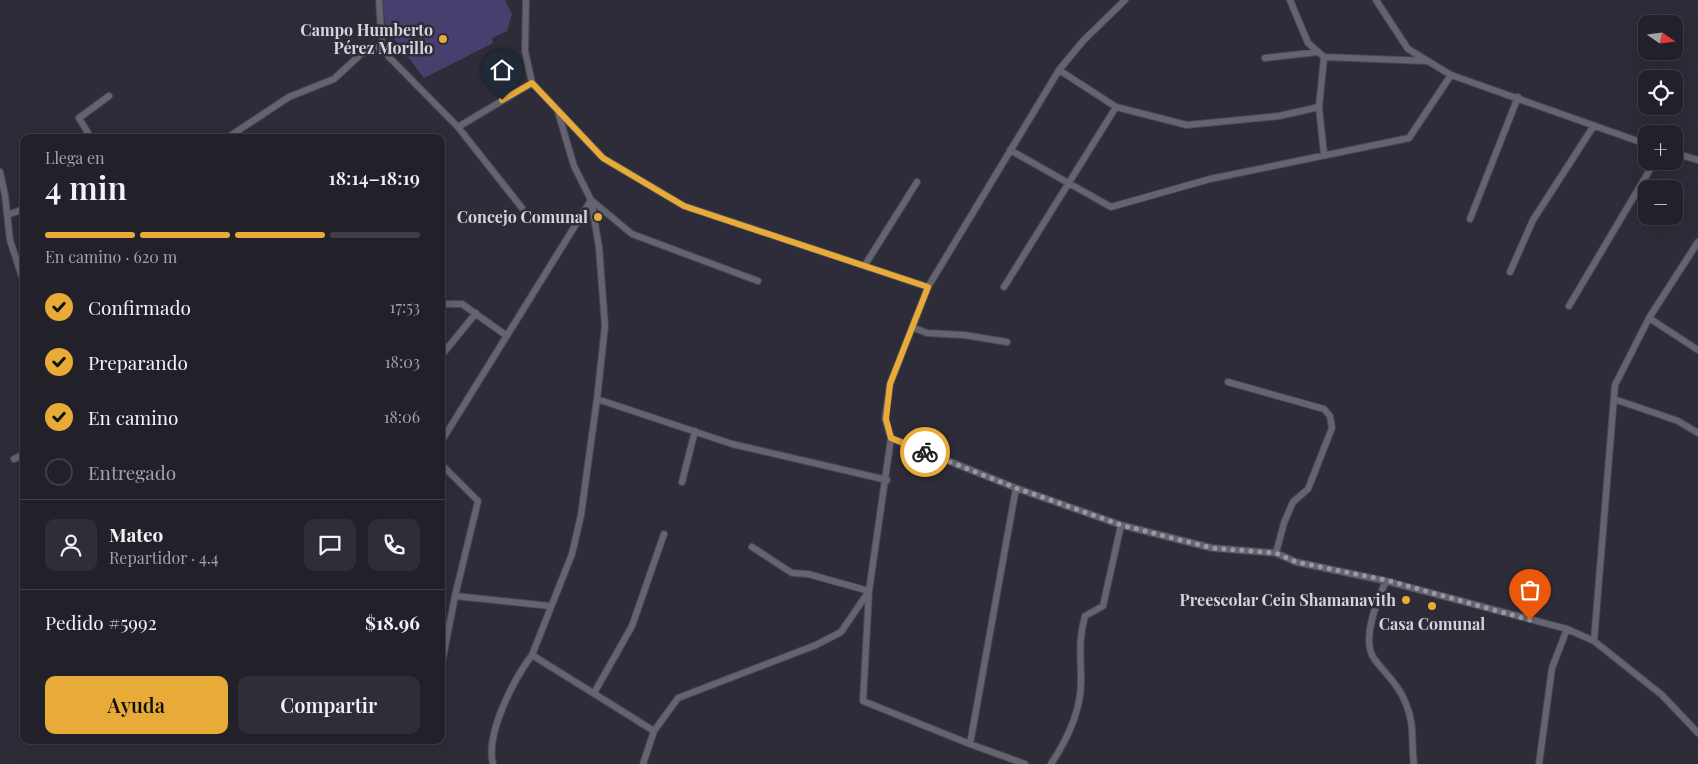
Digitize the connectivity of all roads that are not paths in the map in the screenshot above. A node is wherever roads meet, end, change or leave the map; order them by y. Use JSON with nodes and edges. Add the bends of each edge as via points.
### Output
{"nodes":[{"id":1,"x":380,"y":0,"type":"edge"},
{"id":2,"x":526,"y":0,"type":"edge"},
{"id":3,"x":1125,"y":0,"type":"edge"},
{"id":4,"x":1290,"y":0,"type":"edge"},
{"id":5,"x":1376,"y":0,"type":"edge"},
{"id":6,"x":382,"y":45,"type":"junction"},
{"id":7,"x":1318,"y":52,"type":"junction"},
{"id":8,"x":1324,"y":57,"type":"junction"},
{"id":9,"x":1265,"y":58,"type":"dead end"},
{"id":10,"x":1429,"y":62,"type":"junction"},
{"id":11,"x":1059,"y":70,"type":"junction"},
{"id":12,"x":1451,"y":75,"type":"junction"},
{"id":13,"x":532,"y":83,"type":"junction"},
{"id":14,"x":109,"y":96,"type":"dead end"},
{"id":15,"x":1518,"y":97,"type":"junction"},
{"id":16,"x":1116,"y":107,"type":"junction"},
{"id":17,"x":1319,"y":107,"type":"junction"},
{"id":18,"x":558,"y":111,"type":"junction"},
{"id":19,"x":458,"y":126,"type":"junction"},
{"id":20,"x":1593,"y":127,"type":"junction"},
{"id":21,"x":89,"y":134,"type":"edge"},
{"id":22,"x":234,"y":134,"type":"edge"},
{"id":23,"x":1638,"y":141,"type":"edge"},
{"id":24,"x":1010,"y":150,"type":"junction"},
{"id":25,"x":1324,"y":155,"type":"junction"},
{"id":26,"x":1683,"y":156,"type":"edge"},
{"id":27,"x":1698,"y":160,"type":"edge"},
{"id":28,"x":1650,"y":170,"type":"edge"},
{"id":29,"x":0,"y":172,"type":"edge"},
{"id":30,"x":917,"y":182,"type":"dead end"},
{"id":31,"x":1070,"y":185,"type":"junction"},
{"id":32,"x":591,"y":200,"type":"junction"},
{"id":33,"x":522,"y":208,"type":"dead end"},
{"id":34,"x":20,"y":210,"type":"edge"},
{"id":35,"x":7,"y":214,"type":"junction"},
{"id":36,"x":1470,"y":219,"type":"dead end"},
{"id":37,"x":1698,"y":242,"type":"edge"},
{"id":38,"x":865,"y":265,"type":"junction"},
{"id":39,"x":20,"y":271,"type":"edge"},
{"id":40,"x":1510,"y":272,"type":"dead end"},
{"id":41,"x":758,"y":282,"type":"dead end"},
{"id":42,"x":928,"y":287,"type":"junction"},
{"id":43,"x":1004,"y":287,"type":"dead end"},
{"id":44,"x":445,"y":304,"type":"edge"},
{"id":45,"x":1569,"y":306,"type":"dead end"},
{"id":46,"x":476,"y":313,"type":"junction"},
{"id":47,"x":1649,"y":318,"type":"junction"},
{"id":48,"x":912,"y":327,"type":"junction"},
{"id":49,"x":507,"y":336,"type":"junction"},
{"id":50,"x":1008,"y":342,"type":"dead end"},
{"id":51,"x":1698,"y":350,"type":"edge"},
{"id":52,"x":445,"y":351,"type":"edge"},
{"id":53,"x":1228,"y":382,"type":"dead end"},
{"id":54,"x":597,"y":398,"type":"junction"},
{"id":55,"x":1614,"y":399,"type":"junction"},
{"id":56,"x":695,"y":431,"type":"junction"},
{"id":57,"x":1698,"y":433,"type":"edge"},
{"id":58,"x":445,"y":436,"type":"edge"},
{"id":59,"x":891,"y":438,"type":"junction"},
{"id":60,"x":20,"y":456,"type":"edge"},
{"id":61,"x":14,"y":459,"type":"dead end"},
{"id":62,"x":445,"y":468,"type":"edge"},
{"id":63,"x":887,"y":480,"type":"junction"},
{"id":64,"x":682,"y":482,"type":"dead end"},
{"id":65,"x":1016,"y":488,"type":"junction"},
{"id":66,"x":1121,"y":525,"type":"junction"},
{"id":67,"x":664,"y":534,"type":"dead end"},
{"id":68,"x":752,"y":547,"type":"dead end"},
{"id":69,"x":1276,"y":553,"type":"junction"},
{"id":70,"x":1386,"y":580,"type":"junction"},
{"id":71,"x":869,"y":591,"type":"junction"},
{"id":72,"x":455,"y":596,"type":"junction"},
{"id":73,"x":550,"y":606,"type":"junction"},
{"id":74,"x":1567,"y":630,"type":"junction"},
{"id":75,"x":1594,"y":641,"type":"junction"},
{"id":76,"x":445,"y":647,"type":"edge"},
{"id":77,"x":532,"y":655,"type":"junction"},
{"id":78,"x":594,"y":693,"type":"junction"},
{"id":79,"x":654,"y":731,"type":"junction"},
{"id":80,"x":1698,"y":733,"type":"edge"},
{"id":81,"x":970,"y":744,"type":"junction"},
{"id":82,"x":493,"y":764,"type":"edge"},
{"id":83,"x":642,"y":764,"type":"edge"},
{"id":84,"x":1025,"y":764,"type":"edge"},
{"id":85,"x":1052,"y":764,"type":"edge"},
{"id":86,"x":1414,"y":764,"type":"edge"},
{"id":87,"x":1539,"y":764,"type":"edge"}],
"edges":[{"from":1,"to":6,"type":"street"},
{"from":2,"to":13,"type":"street","via":[[525,51]]},
{"from":3,"to":11,"type":"street"},
{"from":4,"to":7,"type":"street","via":[[1308,43]]},
{"from":5,"to":10,"type":"street","via":[[1408,49]]},
{"from":6,"to":19,"type":"street","via":[[389,57]]},
{"from":6,"to":22,"type":"street","via":[[361,54],[334,79],[289,97]]},
{"from":7,"to":8,"type":"street"},
{"from":7,"to":9,"type":"street"},
{"from":8,"to":10,"type":"street"},
{"from":8,"to":17,"type":"street"},
{"from":10,"to":12,"type":"street"},
{"from":11,"to":16,"type":"street"},
{"from":11,"to":24,"type":"street"},
{"from":12,"to":15,"type":"street"},
{"from":12,"to":25,"type":"street","via":[[1409,138]]},
{"from":13,"to":18,"type":"street"},
{"from":13,"to":19,"type":"street"},
{"from":14,"to":21,"type":"street","via":[[78,118]]},
{"from":15,"to":20,"type":"street"},
{"from":15,"to":36,"type":"street"},
{"from":16,"to":17,"type":"street","via":[[1186,125],[1279,116]]},
{"from":16,"to":31,"type":"street"},
{"from":17,"to":25,"type":"street"},
{"from":18,"to":32,"type":"street","via":[[574,166]]},
{"from":18,"to":38,"type":"street","via":[[603,158],[684,206]]},
{"from":19,"to":33,"type":"street"},
{"from":20,"to":23,"type":"street"},
{"from":20,"to":40,"type":"street","via":[[1533,220]]},
{"from":24,"to":31,"type":"street"},
{"from":24,"to":42,"type":"street"},
{"from":25,"to":31,"type":"street","via":[[1210,179],[1110,207]]},
{"from":26,"to":27,"type":"street"},
{"from":28,"to":45,"type":"street"},
{"from":29,"to":35,"type":"street"},
{"from":30,"to":38,"type":"street"},
{"from":31,"to":43,"type":"street"},
{"from":32,"to":41,"type":"street","via":[[632,234]]},
{"from":32,"to":49,"type":"street"},
{"from":32,"to":54,"type":"street","via":[[599,247],[605,326]]},
{"from":34,"to":35,"type":"street"},
{"from":35,"to":39,"type":"street","via":[[10,240]]},
{"from":37,"to":47,"type":"street"},
{"from":38,"to":42,"type":"street"},
{"from":42,"to":48,"type":"street"},
{"from":44,"to":46,"type":"street","via":[[462,304]]},
{"from":46,"to":49,"type":"street"},
{"from":46,"to":52,"type":"street"},
{"from":47,"to":51,"type":"street"},
{"from":47,"to":55,"type":"street","via":[[1615,385]]},
{"from":48,"to":50,"type":"street","via":[[927,333]]},
{"from":48,"to":59,"type":"street","via":[[890,384],[886,419]]},
{"from":49,"to":58,"type":"street"},
{"from":53,"to":69,"type":"street","via":[[1324,409],[1332,420],[1332,428],[1308,489],[1293,502]]},
{"from":54,"to":56,"type":"street"},
{"from":54,"to":73,"type":"street","via":[[581,515],[572,554]]},
{"from":55,"to":57,"type":"street","via":[[1678,421]]},
{"from":55,"to":75,"type":"street"},
{"from":56,"to":63,"type":"street","via":[[732,444]]},
{"from":56,"to":64,"type":"street"},
{"from":59,"to":63,"type":"street"},
{"from":59,"to":65,"type":"street"},
{"from":60,"to":61,"type":"street"},
{"from":62,"to":72,"type":"street","via":[[478,501]]},
{"from":63,"to":71,"type":"street"},
{"from":65,"to":66,"type":"street"},
{"from":65,"to":81,"type":"street"},
{"from":66,"to":69,"type":"street","via":[[1212,548]]},
{"from":66,"to":85,"type":"street","via":[[1103,606],[1085,616],[1079,637],[1081,683],[1074,720]]},
{"from":67,"to":78,"type":"street","via":[[632,626]]},
{"from":68,"to":71,"type":"street","via":[[792,573],[808,574]]},
{"from":69,"to":70,"type":"street","via":[[1296,562]]},
{"from":70,"to":74,"type":"street"},
{"from":70,"to":86,"type":"street","via":[[1367,642],[1373,658],[1406,703],[1414,732]]},
{"from":71,"to":79,"type":"street","via":[[841,632],[816,645],[678,698]]},
{"from":71,"to":81,"type":"street","via":[[862,701]]},
{"from":72,"to":73,"type":"street"},
{"from":72,"to":76,"type":"street"},
{"from":73,"to":77,"type":"street"},
{"from":74,"to":75,"type":"street"},
{"from":74,"to":87,"type":"street","via":[[1552,668]]},
{"from":75,"to":80,"type":"street","via":[[1662,695]]},
{"from":77,"to":78,"type":"street"},
{"from":77,"to":82,"type":"street","via":[[508,694],[493,742]]},
{"from":78,"to":79,"type":"street"},
{"from":79,"to":83,"type":"street"},
{"from":81,"to":84,"type":"street"}]}
